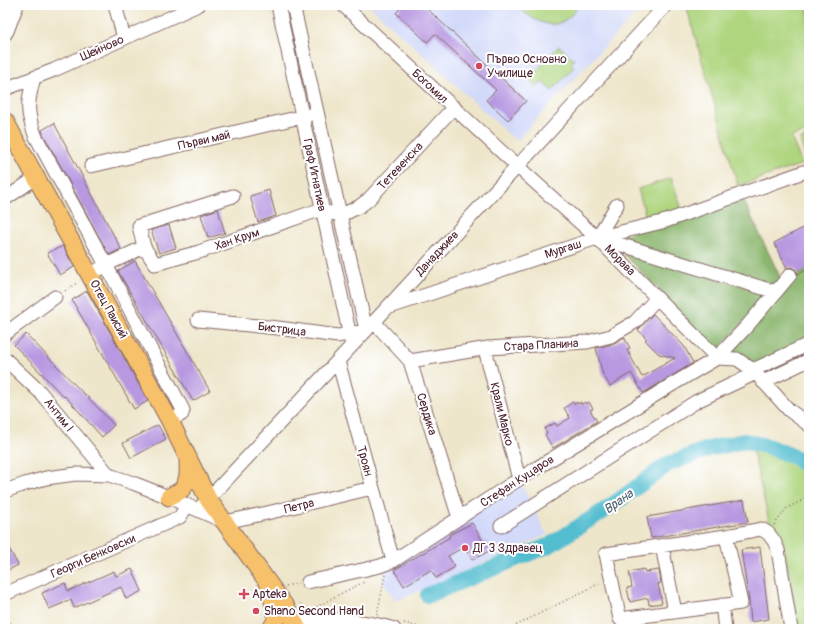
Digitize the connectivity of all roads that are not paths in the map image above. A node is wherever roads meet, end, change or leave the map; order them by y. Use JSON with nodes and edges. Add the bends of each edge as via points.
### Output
{"nodes":[{"id":1,"x":16,"y":5,"type":"edge"},
{"id":2,"x":115,"y":5,"type":"edge"},
{"id":3,"x":198,"y":5,"type":"edge"},
{"id":4,"x":278,"y":5,"type":"edge"},
{"id":5,"x":293,"y":5,"type":"edge"},
{"id":6,"x":343,"y":5,"type":"edge"},
{"id":7,"x":665,"y":5,"type":"edge"},
{"id":8,"x":5,"y":34,"type":"edge"},
{"id":9,"x":124,"y":38,"type":"junction"},
{"id":10,"x":34,"y":78,"type":"junction"},
{"id":11,"x":5,"y":89,"type":"edge"},
{"id":12,"x":454,"y":107,"type":"junction"},
{"id":13,"x":317,"y":113,"type":"junction"},
{"id":14,"x":302,"y":116,"type":"junction"},
{"id":15,"x":5,"y":121,"type":"edge"},
{"id":16,"x":91,"y":166,"type":"dead end"},
{"id":17,"x":517,"y":166,"type":"junction"},
{"id":18,"x":809,"y":170,"type":"edge"},
{"id":19,"x":36,"y":177,"type":"junction"},
{"id":20,"x":7,"y":194,"type":"edge"},
{"id":21,"x":233,"y":196,"type":"dead end"},
{"id":22,"x":617,"y":205,"type":"dead end"},
{"id":23,"x":323,"y":212,"type":"junction"},
{"id":24,"x":340,"y":214,"type":"junction"},
{"id":25,"x":597,"y":238,"type":"junction"},
{"id":26,"x":144,"y":247,"type":"junction"},
{"id":27,"x":106,"y":265,"type":"junction"},
{"id":28,"x":90,"y":275,"type":"junction"},
{"id":29,"x":790,"y":275,"type":"dead end"},
{"id":30,"x":776,"y":292,"type":"junction"},
{"id":31,"x":55,"y":297,"type":"road end"},
{"id":32,"x":657,"y":298,"type":"junction"},
{"id":33,"x":386,"y":308,"type":"junction"},
{"id":34,"x":198,"y":320,"type":"dead end"},
{"id":35,"x":370,"y":326,"type":"junction"},
{"id":36,"x":5,"y":334,"type":"edge"},
{"id":37,"x":351,"y":339,"type":"junction"},
{"id":38,"x":809,"y":344,"type":"edge"},
{"id":39,"x":485,"y":348,"type":"junction"},
{"id":40,"x":718,"y":358,"type":"junction"},
{"id":41,"x":5,"y":359,"type":"edge"},
{"id":42,"x":338,"y":360,"type":"junction"},
{"id":43,"x":809,"y":360,"type":"edge"},
{"id":44,"x":410,"y":361,"type":"junction"},
{"id":45,"x":774,"y":361,"type":"junction"},
{"id":46,"x":782,"y":373,"type":"junction"},
{"id":47,"x":758,"y":375,"type":"junction"},
{"id":48,"x":170,"y":421,"type":"junction"},
{"id":49,"x":809,"y":425,"type":"edge"},
{"id":50,"x":188,"y":457,"type":"junction"},
{"id":51,"x":109,"y":475,"type":"junction"},
{"id":52,"x":519,"y":479,"type":"junction"},
{"id":53,"x":372,"y":488,"type":"junction"},
{"id":54,"x":5,"y":491,"type":"edge"},
{"id":55,"x":169,"y":497,"type":"junction"},
{"id":56,"x":198,"y":505,"type":"junction"},
{"id":57,"x":180,"y":517,"type":"joint"},
{"id":58,"x":459,"y":518,"type":"junction"},
{"id":59,"x":225,"y":522,"type":"junction"},
{"id":60,"x":501,"y":526,"type":"dead end"},
{"id":61,"x":726,"y":536,"type":"junction"},
{"id":62,"x":662,"y":546,"type":"junction"},
{"id":63,"x":390,"y":562,"type":"junction"},
{"id":64,"x":308,"y":582,"type":"dead end"},
{"id":65,"x":269,"y":584,"type":"junction"},
{"id":66,"x":5,"y":594,"type":"edge"},
{"id":67,"x":722,"y":605,"type":"junction"},
{"id":68,"x":675,"y":612,"type":"junction"},
{"id":69,"x":296,"y":625,"type":"edge"},
{"id":70,"x":271,"y":629,"type":"edge"},
{"id":71,"x":279,"y":629,"type":"edge"},
{"id":72,"x":394,"y":629,"type":"edge"},
{"id":73,"x":725,"y":629,"type":"edge"},
{"id":74,"x":791,"y":629,"type":"edge"}],
"edges":[{"from":1,"to":8,"type":"street"},
{"from":2,"to":9,"type":"street"},
{"from":3,"to":9,"type":"street","name":"Шейново"},
{"from":4,"to":14,"type":"street","name":"Граф Игнатиев"},
{"from":5,"to":13,"type":"street","name":"Граф Игнатиев"},
{"from":6,"to":12,"type":"street","name":"Богомил"},
{"from":7,"to":17,"type":"street","name":"Данаджиев"},
{"from":9,"to":10,"type":"street","name":"Шейново"},
{"from":10,"to":11,"type":"street","name":"Шейново"},
{"from":10,"to":27,"type":"street","via":[[29,95],[28,111],[31,125]]},
{"from":12,"to":17,"type":"street","name":"Богомил"},
{"from":12,"to":24,"type":"street","name":"Тетевенска","via":[[368,200]]},
{"from":13,"to":14,"type":"street","name":"Първи май"},
{"from":13,"to":24,"type":"street","name":"Граф Игнатиев"},
{"from":14,"to":16,"type":"street","name":"Първи май"},
{"from":14,"to":23,"type":"street","name":"Граф Игнатиев"},
{"from":15,"to":19,"type":"main road","name":"Отец Паисий"},
{"from":17,"to":25,"type":"street","name":"Морава"},
{"from":17,"to":33,"type":"street","name":"Данаджиев"},
{"from":18,"to":25,"type":"street","name":"Мургаш","via":[[666,221]]},
{"from":19,"to":20,"type":"street"},
{"from":19,"to":28,"type":"main road","name":"Отец Паисий"},
{"from":21,"to":26,"type":"street","via":[[138,226]]},
{"from":22,"to":25,"type":"street"},
{"from":23,"to":24,"type":"street","name":"Хан Крум"},
{"from":23,"to":26,"type":"street","name":"Хан Крум","via":[[316,211],[199,252],[155,264]]},
{"from":23,"to":37,"type":"street","name":"Граф Игнатиев"},
{"from":24,"to":35,"type":"street","name":"Граф Игнатиев"},
{"from":25,"to":30,"type":"street"},
{"from":25,"to":32,"type":"street","name":"Морава"},
{"from":25,"to":33,"type":"street","name":"Мургаш"},
{"from":26,"to":27,"type":"street"},
{"from":27,"to":28,"type":"street"},
{"from":27,"to":48,"type":"street","via":[[183,410],[182,414]]},
{"from":28,"to":48,"type":"main road","name":"Отец Паисий"},
{"from":29,"to":30,"type":"street","name":"Стефан Куцаров"},
{"from":30,"to":40,"type":"street","name":"Стефан Куцаров"},
{"from":31,"to":36,"type":"street"},
{"from":32,"to":39,"type":"street","name":"Стара Планина","via":[[636,322],[610,336],[587,342]]},
{"from":32,"to":40,"type":"street","name":"Морава"},
{"from":33,"to":35,"type":"street","name":"Данаджиев"},
{"from":34,"to":37,"type":"street","name":"Бистрица"},
{"from":35,"to":37,"type":"street","name":"Данаджиев"},
{"from":35,"to":44,"type":"street","name":"Сердика"},
{"from":37,"to":42,"type":"street","name":"Данаджиев"},
{"from":38,"to":45,"type":"street"},
{"from":39,"to":44,"type":"street","name":"Стара Планина"},
{"from":39,"to":52,"type":"street","name":"Крали Марко"},
{"from":40,"to":47,"type":"street","via":[[737,359]]},
{"from":40,"to":52,"type":"street","name":"Стефан Куцаров"},
{"from":41,"to":51,"type":"street","name":"Антим I","via":[[40,392]]},
{"from":42,"to":53,"type":"street","name":"Троян"},
{"from":42,"to":56,"type":"street","name":"Данаджиев"},
{"from":43,"to":46,"type":"street"},
{"from":44,"to":58,"type":"street","name":"Сердика"},
{"from":45,"to":46,"type":"street"},
{"from":45,"to":47,"type":"street"},
{"from":46,"to":47,"type":"street"},
{"from":47,"to":49,"type":"street","via":[[789,410]]},
{"from":47,"to":60,"type":"street","via":[[697,401]]},
{"from":48,"to":50,"type":"main road","name":"Отец Паисий"},
{"from":50,"to":55,"type":"main road","via":[[188,476],[185,485]]},
{"from":50,"to":56,"type":"main road","name":"Отец Паисий"},
{"from":51,"to":54,"type":"street","via":[[76,474],[46,478]]},
{"from":51,"to":55,"type":"street"},
{"from":52,"to":58,"type":"street","name":"Стефан Куцаров"},
{"from":53,"to":59,"type":"street","name":"Петра"},
{"from":53,"to":63,"type":"street","name":"Троян"},
{"from":55,"to":56,"type":"street"},
{"from":56,"to":57,"type":"street","name":"Данаджиев"},
{"from":56,"to":59,"type":"main road","name":"Отец Паисий"},
{"from":57,"to":66,"type":"street","name":"Георги Бенковски"},
{"from":58,"to":63,"type":"street","name":"Стефан Куцаров"},
{"from":59,"to":65,"type":"main road","name":"Отец Паисий"},
{"from":61,"to":62,"type":"street"},
{"from":61,"to":67,"type":"street","via":[[741,603]]},
{"from":61,"to":74,"type":"street","via":[[761,530],[768,533],[774,541],[778,550]]},
{"from":62,"to":68,"type":"street"},
{"from":62,"to":68,"type":"street","via":[[606,554],[620,619]]},
{"from":63,"to":64,"type":"street","name":"Стефан Куцаров"},
{"from":65,"to":69,"type":"main road","name":"Отец Паисий"},
{"from":65,"to":70,"type":"main road","via":[[276,614]]},
{"from":67,"to":68,"type":"street"},
{"from":67,"to":73,"type":"street"},
{"from":69,"to":71,"type":"main road"},
{"from":69,"to":72,"type":"street","via":[[323,619],[375,624]]}]}
